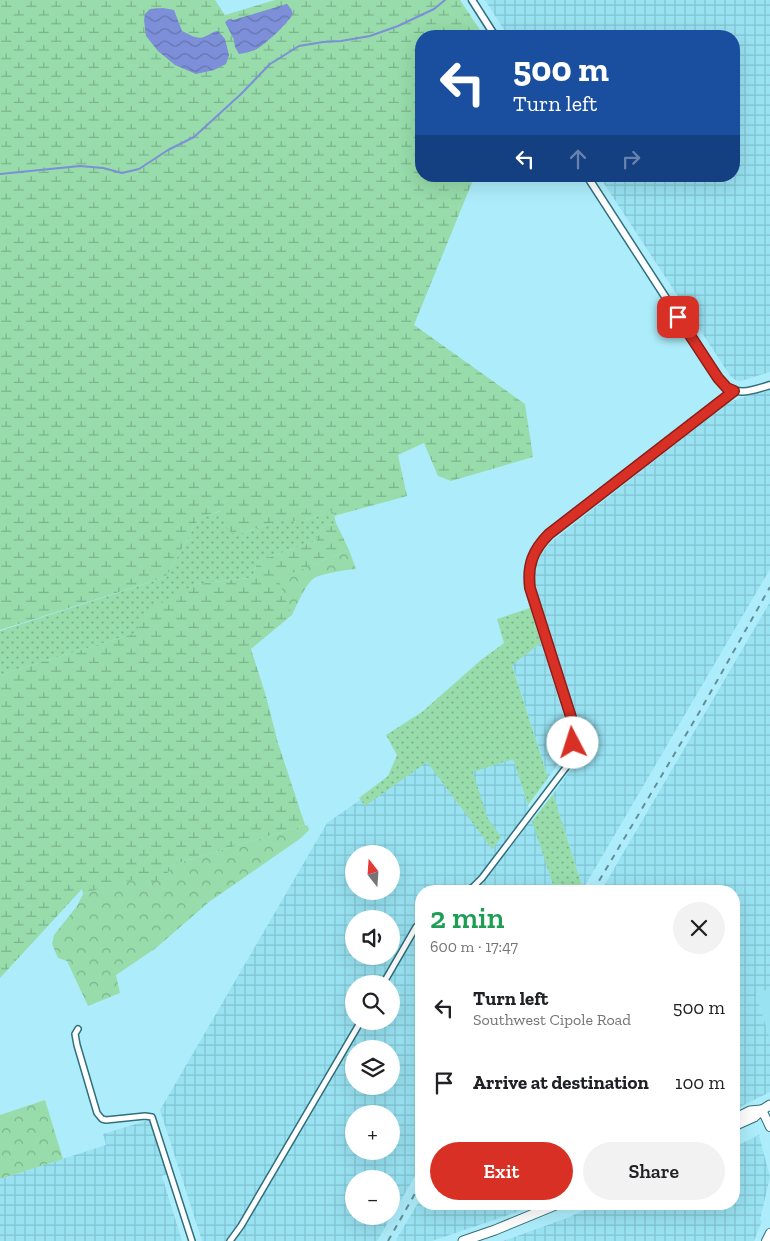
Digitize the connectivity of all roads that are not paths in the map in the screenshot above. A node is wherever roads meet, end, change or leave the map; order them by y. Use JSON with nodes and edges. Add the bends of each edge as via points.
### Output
{"nodes":[{"id":1,"x":472,"y":0,"type":"edge"},
{"id":2,"x":492,"y":30,"type":"edge"},
{"id":3,"x":591,"y":182,"type":"edge"},
{"id":4,"x":770,"y":385,"type":"edge"},
{"id":5,"x":734,"y":391,"type":"junction"},
{"id":6,"x":475,"y":885,"type":"edge"},
{"id":7,"x":415,"y":929,"type":"edge"},
{"id":8,"x":388,"y":975,"type":"edge"},
{"id":9,"x":78,"y":1029,"type":"dead end"},
{"id":10,"x":355,"y":1030,"type":"edge"},
{"id":11,"x":766,"y":1108,"type":"edge"},
{"id":12,"x":740,"y":1115,"type":"edge"},
{"id":13,"x":740,"y":1123,"type":"edge"},
{"id":14,"x":770,"y":1127,"type":"edge"},
{"id":15,"x":543,"y":1210,"type":"edge"},
{"id":16,"x":770,"y":1233,"type":"edge"},
{"id":17,"x":192,"y":1241,"type":"edge"},
{"id":18,"x":230,"y":1241,"type":"edge"},
{"id":19,"x":463,"y":1241,"type":"edge"},
{"id":20,"x":766,"y":1241,"type":"edge"}],
"edges":[{"from":1,"to":2,"type":"street"},
{"from":3,"to":5,"type":"street","via":[[718,378]]},
{"from":4,"to":5,"type":"street"},
{"from":5,"to":6,"type":"street","via":[[549,534],[536,548],[528,578],[571,717],[572,750],[567,766]]},
{"from":7,"to":8,"type":"street"},
{"from":9,"to":17,"type":"street","via":[[75,1034],[77,1045],[99,1117],[106,1120],[152,1117]]},
{"from":10,"to":18,"type":"street"},
{"from":11,"to":12,"type":"highway"},
{"from":11,"to":13,"type":"highway"},
{"from":11,"to":14,"type":"main road"},
{"from":15,"to":19,"type":"highway"},
{"from":16,"to":20,"type":"main road"}]}
